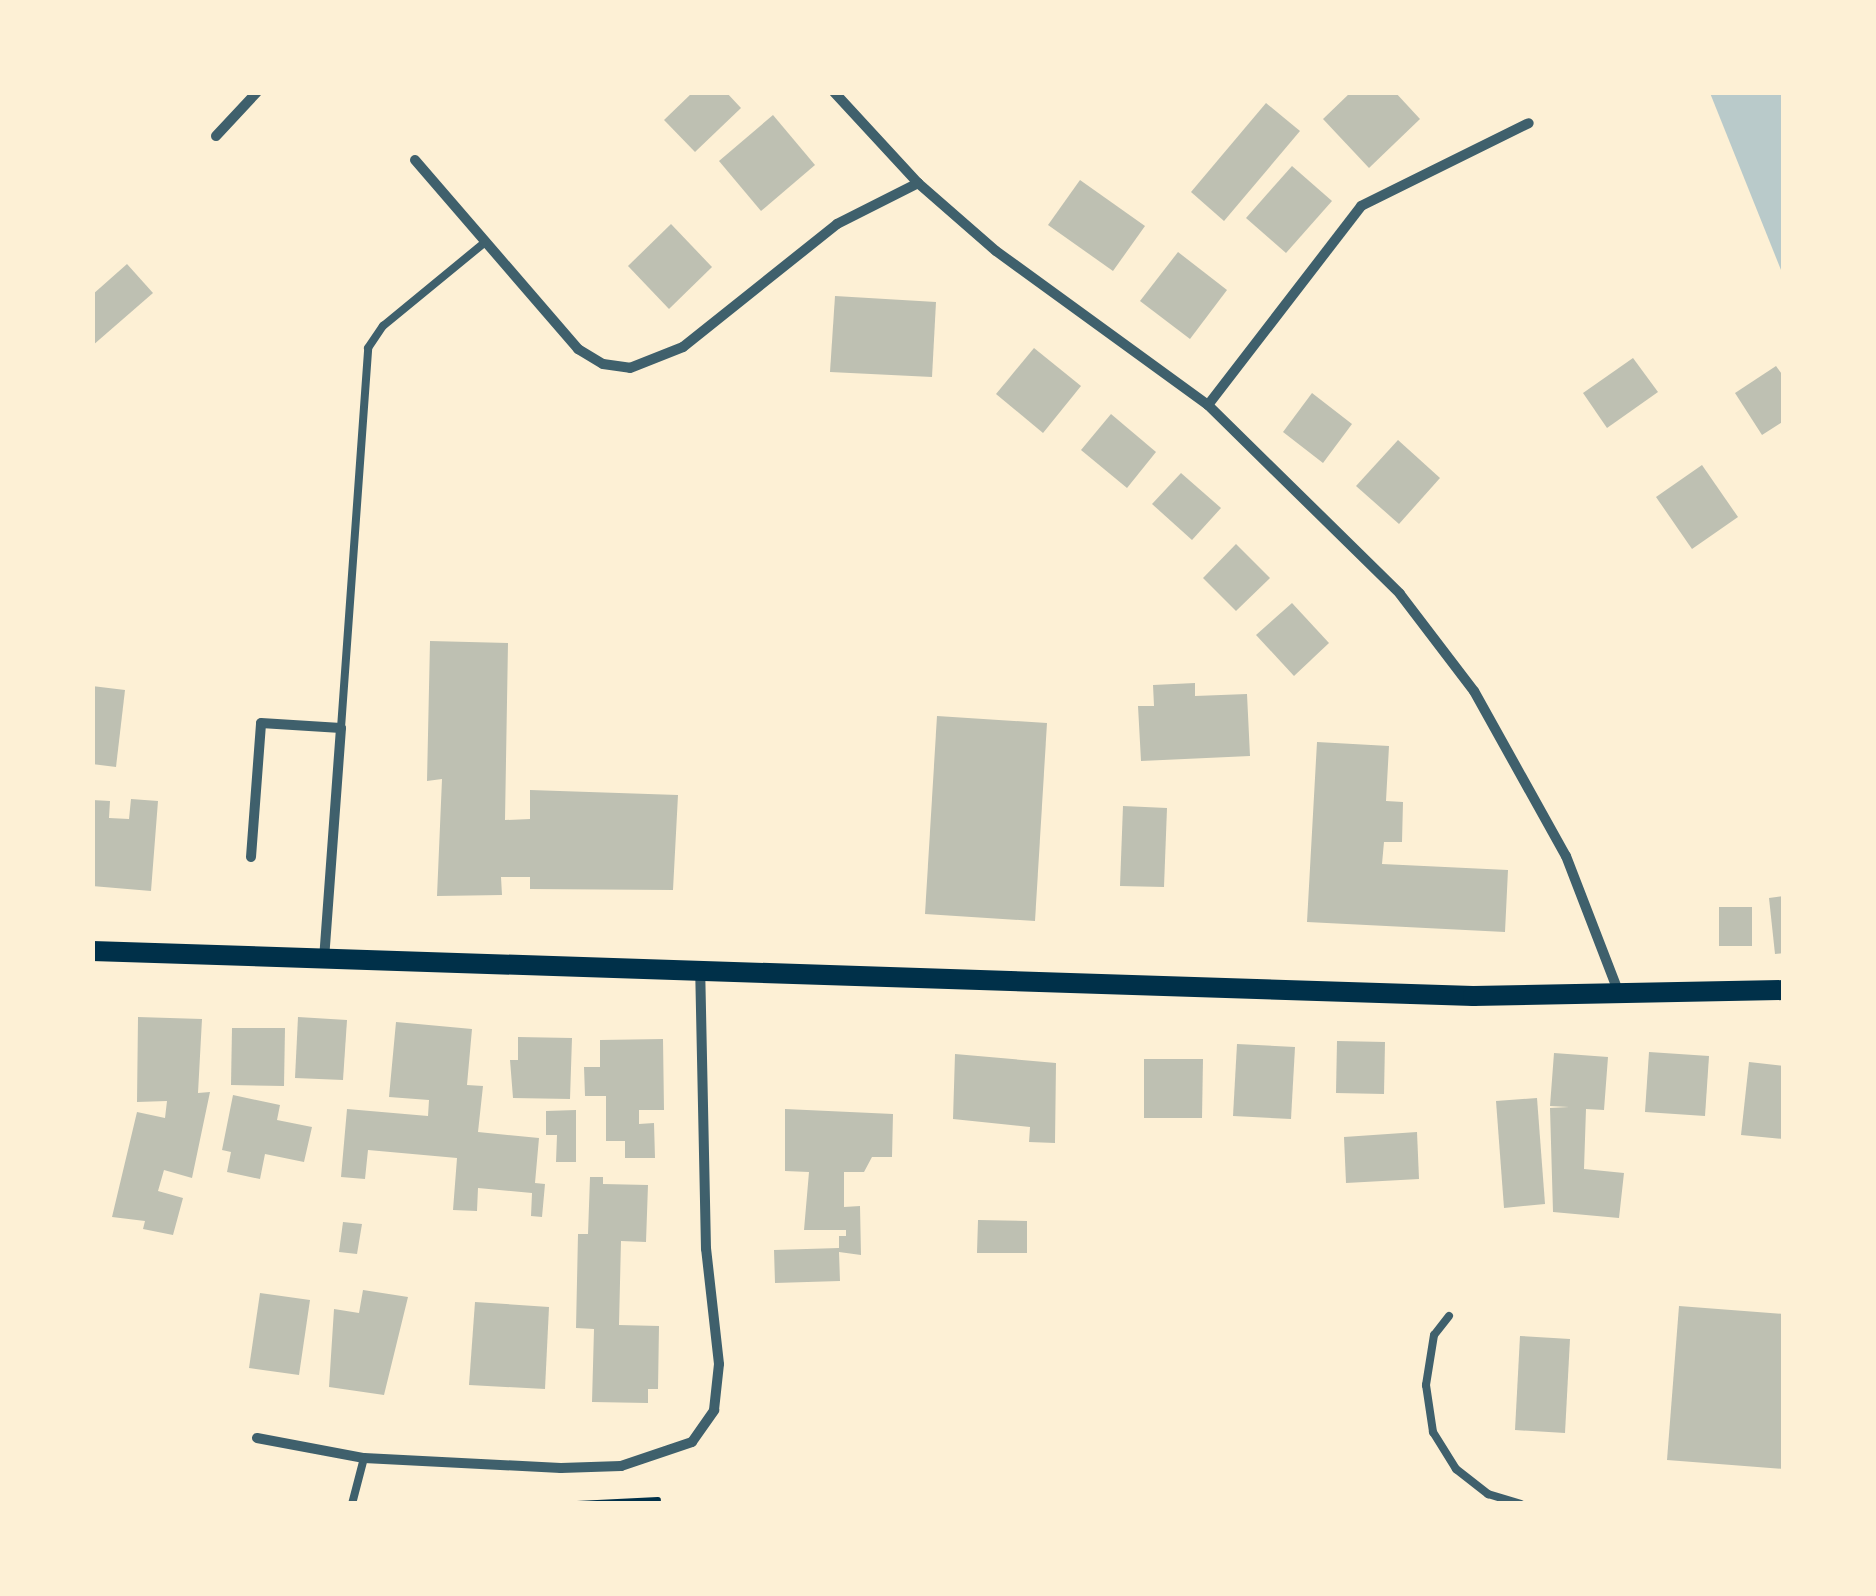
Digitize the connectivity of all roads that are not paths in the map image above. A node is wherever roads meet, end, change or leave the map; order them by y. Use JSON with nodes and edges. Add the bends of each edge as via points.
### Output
{"nodes":[{"id":1,"x":256,"y":92,"type":"edge"},
{"id":2,"x":834,"y":92,"type":"edge"},
{"id":3,"x":1529,"y":123,"type":"dead end"},
{"id":4,"x":216,"y":136,"type":"dead end"},
{"id":5,"x":415,"y":160,"type":"dead end"},
{"id":6,"x":918,"y":182,"type":"junction"},
{"id":7,"x":483,"y":244,"type":"junction"},
{"id":8,"x":1208,"y":405,"type":"junction"},
{"id":9,"x":341,"y":728,"type":"junction"},
{"id":10,"x":251,"y":857,"type":"dead end"},
{"id":11,"x":92,"y":951,"type":"edge"},
{"id":12,"x":324,"y":959,"type":"junction"},
{"id":13,"x":700,"y":970,"type":"junction"},
{"id":14,"x":1784,"y":990,"type":"edge"},
{"id":15,"x":1619,"y":994,"type":"junction"},
{"id":16,"x":1449,"y":1316,"type":"dead end"},
{"id":17,"x":257,"y":1438,"type":"dead end"},
{"id":18,"x":364,"y":1458,"type":"junction"},
{"id":19,"x":352,"y":1504,"type":"edge"},
{"id":20,"x":1520,"y":1504,"type":"edge"}],
"edges":[{"from":1,"to":4,"type":"street"},
{"from":2,"to":6,"type":"street"},
{"from":3,"to":8,"type":"street","via":[[1361,206]]},
{"from":5,"to":7,"type":"street"},
{"from":6,"to":7,"type":"street","via":[[837,224],[683,347],[630,368],[603,364],[578,349]]},
{"from":6,"to":8,"type":"street","via":[[1088,324]]},
{"from":7,"to":9,"type":"lane","via":[[383,326],[368,348]]},
{"from":8,"to":15,"type":"street","via":[[1400,594],[1474,691],[1566,856]]},
{"from":9,"to":10,"type":"street","via":[[261,723]]},
{"from":9,"to":12,"type":"street"},
{"from":11,"to":12,"type":"main road"},
{"from":12,"to":13,"type":"main road"},
{"from":13,"to":15,"type":"main road","via":[[1473,996]]},
{"from":13,"to":18,"type":"street","via":[[706,1248],[718,1364],[705,1429],[664,1456],[621,1466]]},
{"from":14,"to":15,"type":"main road"},
{"from":16,"to":20,"type":"lane","via":[[1434,1335],[1426,1386],[1433,1432],[1456,1469],[1488,1494]]},
{"from":17,"to":18,"type":"street"},
{"from":18,"to":19,"type":"lane"}]}
